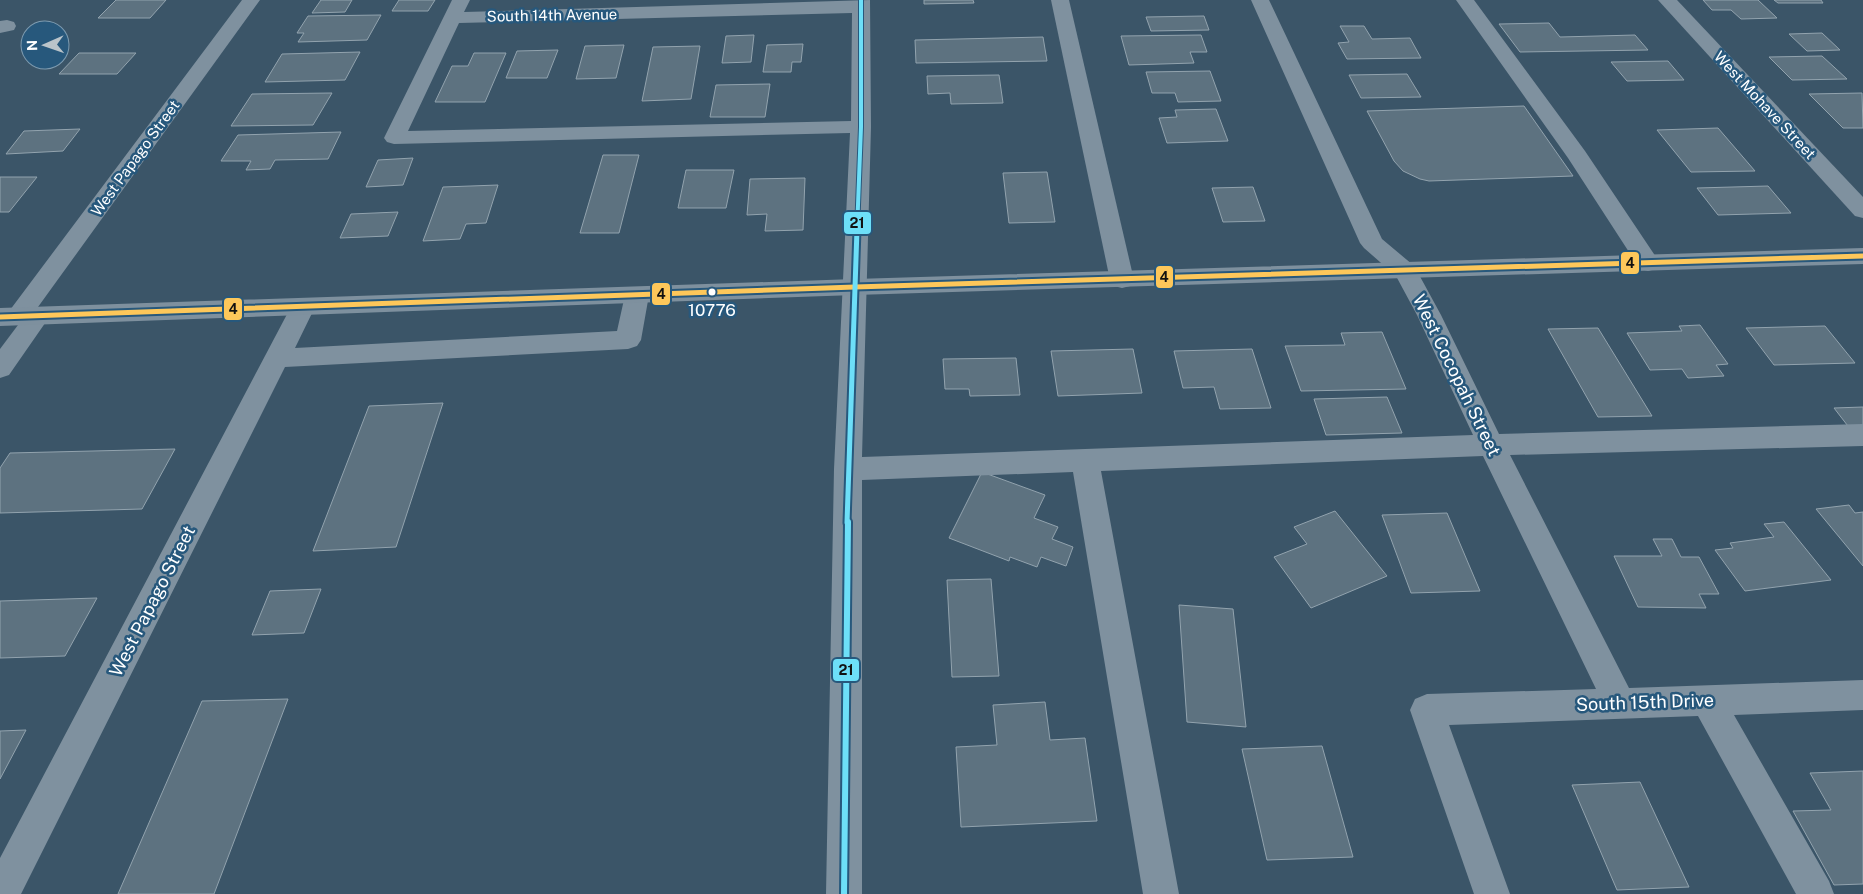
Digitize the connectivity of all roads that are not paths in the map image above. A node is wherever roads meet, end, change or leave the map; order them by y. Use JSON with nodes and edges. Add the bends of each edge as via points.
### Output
{"nodes":[{"id":1,"x":251,"y":0,"type":"edge"},
{"id":2,"x":1060,"y":0,"type":"edge"},
{"id":3,"x":1260,"y":0,"type":"edge"},
{"id":4,"x":1465,"y":0,"type":"edge"},
{"id":5,"x":1668,"y":0,"type":"edge"},
{"id":6,"x":861,"y":4,"type":"edge"},
{"id":7,"x":457,"y":9,"type":"edge"},
{"id":8,"x":861,"y":126,"type":"junction"},
{"id":9,"x":1863,"y":211,"type":"edge"},
{"id":10,"x":1863,"y":256,"type":"edge"},
{"id":11,"x":1648,"y":263,"type":"junction"},
{"id":12,"x":1405,"y":271,"type":"junction"},
{"id":13,"x":1122,"y":280,"type":"junction"},
{"id":14,"x":855,"y":287,"type":"junction"},
{"id":15,"x":637,"y":295,"type":"junction"},
{"id":16,"x":303,"y":307,"type":"junction"},
{"id":17,"x":19,"y":316,"type":"edge"},
{"id":18,"x":277,"y":358,"type":"junction"},
{"id":19,"x":0,"y":368,"type":"edge"},
{"id":20,"x":1863,"y":435,"type":"edge"},
{"id":21,"x":1491,"y":444,"type":"junction"},
{"id":22,"x":1085,"y":460,"type":"junction"},
{"id":23,"x":848,"y":469,"type":"junction"},
{"id":24,"x":1863,"y":695,"type":"edge"},
{"id":25,"x":1707,"y":700,"type":"junction"},
{"id":26,"x":1620,"y":703,"type":"junction"},
{"id":27,"x":1,"y":894,"type":"edge"},
{"id":28,"x":844,"y":894,"type":"edge"},
{"id":29,"x":1161,"y":894,"type":"edge"},
{"id":30,"x":1492,"y":894,"type":"edge"},
{"id":31,"x":1816,"y":894,"type":"edge"}],
"edges":[{"from":1,"to":17,"type":"street","name":"West Papago Street"},
{"from":2,"to":13,"type":"street"},
{"from":3,"to":12,"type":"street","name":"West Cocopah Street","via":[[1372,243]]},
{"from":4,"to":11,"type":"street","via":[[1577,156]]},
{"from":5,"to":9,"type":"street","name":"West Mohave Street"},
{"from":6,"to":7,"type":"street","name":"South 14th Avenue"},
{"from":6,"to":8,"type":"street"},
{"from":7,"to":8,"type":"street","via":[[394,138]]},
{"from":8,"to":14,"type":"street"},
{"from":10,"to":11,"type":"main road"},
{"from":11,"to":12,"type":"main road"},
{"from":12,"to":13,"type":"main road"},
{"from":12,"to":21,"type":"street","name":"West Cocopah Street"},
{"from":13,"to":14,"type":"main road"},
{"from":14,"to":15,"type":"main road"},
{"from":14,"to":23,"type":"street"},
{"from":15,"to":16,"type":"main road"},
{"from":15,"to":18,"type":"street","via":[[628,340]]},
{"from":16,"to":17,"type":"main road"},
{"from":16,"to":18,"type":"street","name":"West Papago Street"},
{"from":17,"to":19,"type":"street","name":"West Papago Street"},
{"from":18,"to":27,"type":"street","name":"West Papago Street"},
{"from":20,"to":21,"type":"street"},
{"from":21,"to":22,"type":"street"},
{"from":21,"to":26,"type":"street","name":"West Cocopah Street"},
{"from":22,"to":23,"type":"street"},
{"from":22,"to":29,"type":"street"},
{"from":23,"to":28,"type":"street"},
{"from":24,"to":25,"type":"street","name":"South 15th Drive"},
{"from":25,"to":26,"type":"street","name":"South 15th Drive"},
{"from":25,"to":31,"type":"street"},
{"from":26,"to":30,"type":"street","name":"South 15th Drive","via":[[1427,710]]}]}
